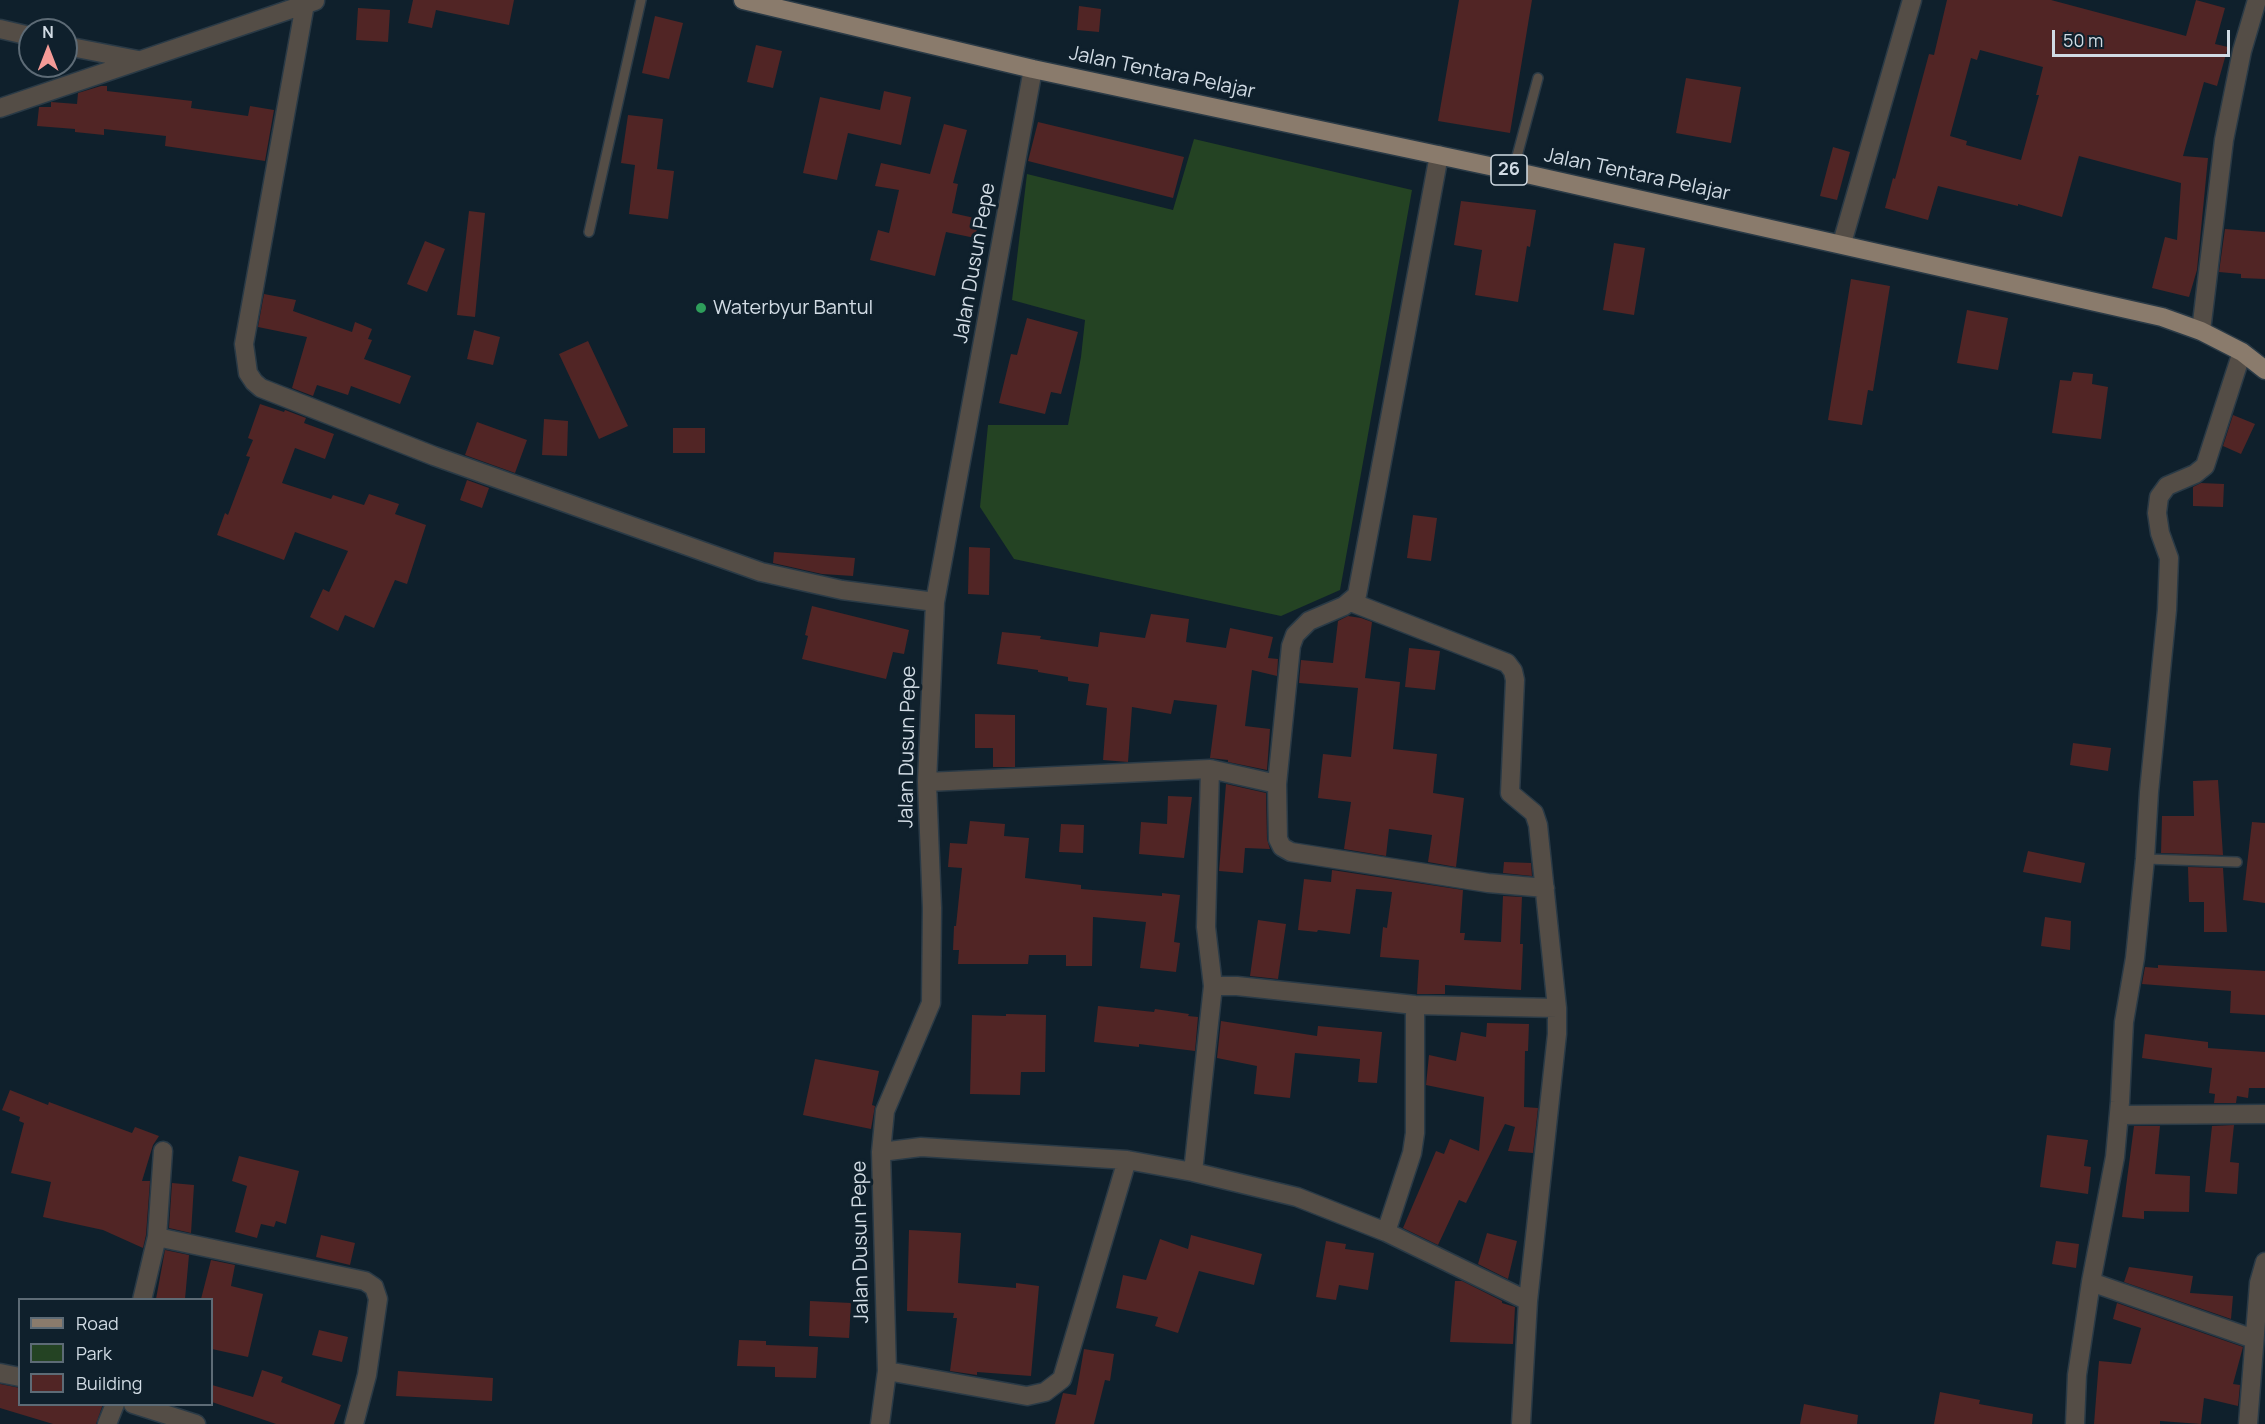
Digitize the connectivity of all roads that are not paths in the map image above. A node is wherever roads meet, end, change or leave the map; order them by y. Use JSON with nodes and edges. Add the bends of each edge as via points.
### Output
{"nodes":[{"id":1,"x":641,"y":0,"type":"edge"},
{"id":2,"x":742,"y":0,"type":"edge"},
{"id":3,"x":1912,"y":0,"type":"edge"},
{"id":4,"x":2257,"y":0,"type":"edge"},
{"id":5,"x":311,"y":2,"type":"edge"},
{"id":6,"x":0,"y":29,"type":"edge"},
{"id":7,"x":18,"y":33,"type":"edge"},
{"id":8,"x":78,"y":48,"type":"edge"},
{"id":9,"x":139,"y":60,"type":"junction"},
{"id":10,"x":1034,"y":69,"type":"junction"},
{"id":11,"x":1538,"y":78,"type":"dead end"},
{"id":12,"x":0,"y":108,"type":"edge"},
{"id":13,"x":1439,"y":155,"type":"junction"},
{"id":14,"x":1513,"y":171,"type":"junction"},
{"id":15,"x":589,"y":232,"type":"dead end"},
{"id":16,"x":1842,"y":243,"type":"junction"},
{"id":17,"x":2201,"y":331,"type":"junction"},
{"id":18,"x":2242,"y":352,"type":"junction"},
{"id":19,"x":2265,"y":370,"type":"edge"},
{"id":20,"x":935,"y":602,"type":"junction"},
{"id":21,"x":1351,"y":602,"type":"junction"},
{"id":22,"x":1210,"y":769,"type":"junction"},
{"id":23,"x":927,"y":782,"type":"junction"},
{"id":24,"x":1277,"y":784,"type":"junction"},
{"id":25,"x":2145,"y":859,"type":"junction"},
{"id":26,"x":2237,"y":862,"type":"dead end"},
{"id":27,"x":1545,"y":888,"type":"junction"},
{"id":28,"x":1213,"y":986,"type":"junction"},
{"id":29,"x":1415,"y":1005,"type":"junction"},
{"id":30,"x":1557,"y":1008,"type":"junction"},
{"id":31,"x":2265,"y":1114,"type":"edge"},
{"id":32,"x":2119,"y":1115,"type":"junction"},
{"id":33,"x":163,"y":1151,"type":"dead end"},
{"id":34,"x":881,"y":1152,"type":"junction"},
{"id":35,"x":1127,"y":1160,"type":"junction"},
{"id":36,"x":1193,"y":1172,"type":"junction"},
{"id":37,"x":1386,"y":1232,"type":"junction"},
{"id":38,"x":157,"y":1237,"type":"junction"},
{"id":39,"x":2265,"y":1262,"type":"edge"},
{"id":40,"x":2091,"y":1282,"type":"junction"},
{"id":41,"x":142,"y":1298,"type":"edge"},
{"id":42,"x":1528,"y":1301,"type":"junction"},
{"id":43,"x":2254,"y":1339,"type":"junction"},
{"id":44,"x":887,"y":1371,"type":"junction"},
{"id":45,"x":0,"y":1373,"type":"edge"},
{"id":46,"x":18,"y":1377,"type":"edge"},
{"id":47,"x":114,"y":1406,"type":"edge"},
{"id":48,"x":139,"y":1406,"type":"edge"},
{"id":49,"x":107,"y":1424,"type":"edge"},
{"id":50,"x":196,"y":1424,"type":"edge"},
{"id":51,"x":354,"y":1424,"type":"edge"},
{"id":52,"x":880,"y":1424,"type":"edge"},
{"id":53,"x":1521,"y":1424,"type":"edge"},
{"id":54,"x":2074,"y":1424,"type":"edge"},
{"id":55,"x":2248,"y":1424,"type":"edge"}],
"edges":[{"from":1,"to":15,"type":"lane"},
{"from":2,"to":10,"type":"main road","name":"Jalan Tentara Pelajar","number":"26"},
{"from":3,"to":16,"type":"street"},
{"from":4,"to":17,"type":"street","via":[[2224,140]]},
{"from":5,"to":9,"type":"street"},
{"from":5,"to":20,"type":"street","via":[[244,344],[248,373],[254,382],[434,456],[761,572],[842,590]]},
{"from":6,"to":7,"type":"street"},
{"from":8,"to":9,"type":"street"},
{"from":9,"to":12,"type":"street"},
{"from":10,"to":13,"type":"main road","name":"Jalan Tentara Pelajar","number":"26"},
{"from":10,"to":20,"type":"street","name":"Jalan Dusun Pepe"},
{"from":11,"to":14,"type":"lane"},
{"from":13,"to":14,"type":"main road","name":"Jalan Tentara Pelajar","number":"26"},
{"from":13,"to":21,"type":"street","via":[[1359,584]]},
{"from":14,"to":16,"type":"main road","name":"Jalan Tentara Pelajar","number":"26"},
{"from":16,"to":17,"type":"main road","name":"Jalan Tentara Pelajar","number":"26","via":[[2162,317]]},
{"from":17,"to":18,"type":"main road","name":"Jalan Tentara Pelajar","number":"26"},
{"from":18,"to":19,"type":"main road","name":"Jalan Tentara Pelajar","number":"26"},
{"from":18,"to":25,"type":"street","via":[[2205,466],[2168,486],[2159,497],[2160,533],[2169,558],[2168,610]]},
{"from":20,"to":23,"type":"street","name":"Jalan Dusun Pepe"},
{"from":21,"to":24,"type":"street","via":[[1309,621],[1295,635]]},
{"from":21,"to":27,"type":"street","via":[[1496,658],[1513,671],[1510,793],[1534,813]]},
{"from":22,"to":23,"type":"street"},
{"from":22,"to":24,"type":"street"},
{"from":22,"to":28,"type":"street","via":[[1206,927]]},
{"from":23,"to":34,"type":"street","name":"Jalan Dusun Pepe","via":[[931,1003],[885,1111]]},
{"from":24,"to":27,"type":"street","via":[[1278,839],[1291,852],[1488,884]]},
{"from":25,"to":26,"type":"lane"},
{"from":25,"to":32,"type":"street","via":[[2124,1022]]},
{"from":27,"to":30,"type":"street"},
{"from":28,"to":29,"type":"street"},
{"from":28,"to":36,"type":"street"},
{"from":29,"to":30,"type":"street"},
{"from":29,"to":37,"type":"street","via":[[1415,1133]]},
{"from":30,"to":42,"type":"street"},
{"from":31,"to":32,"type":"street"},
{"from":32,"to":40,"type":"street","via":[[2115,1157]]},
{"from":33,"to":38,"type":"street"},
{"from":34,"to":35,"type":"street","via":[[921,1147]]},
{"from":34,"to":44,"type":"street","name":"Jalan Dusun Pepe"},
{"from":35,"to":36,"type":"street"},
{"from":35,"to":44,"type":"street","via":[[1062,1379],[1045,1392],[1027,1396]]},
{"from":36,"to":37,"type":"street","via":[[1297,1197]]},
{"from":37,"to":42,"type":"street"},
{"from":38,"to":41,"type":"street"},
{"from":38,"to":51,"type":"street","via":[[365,1281],[374,1287],[378,1299],[367,1375]]},
{"from":39,"to":43,"type":"street"},
{"from":40,"to":43,"type":"street"},
{"from":40,"to":54,"type":"street"},
{"from":42,"to":53,"type":"street"},
{"from":43,"to":55,"type":"street"},
{"from":44,"to":52,"type":"street","name":"Jalan Dusun Pepe"},
{"from":45,"to":46,"type":"street"},
{"from":47,"to":49,"type":"street"},
{"from":48,"to":50,"type":"street"}]}
